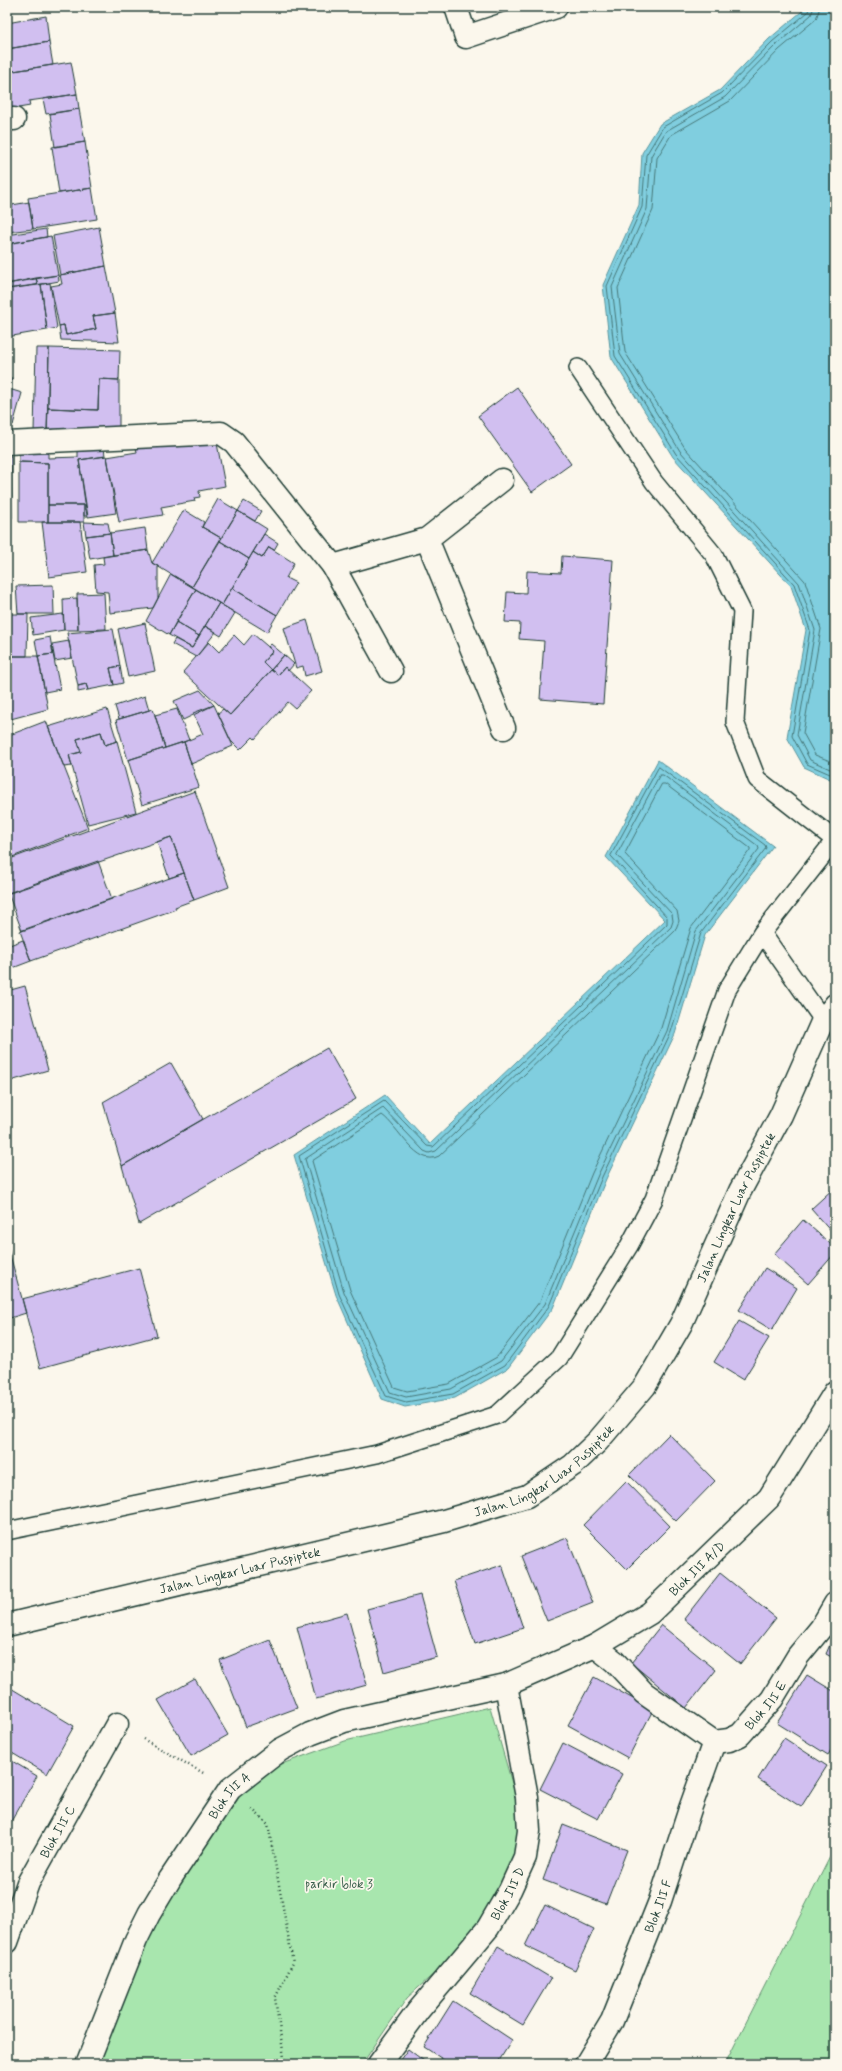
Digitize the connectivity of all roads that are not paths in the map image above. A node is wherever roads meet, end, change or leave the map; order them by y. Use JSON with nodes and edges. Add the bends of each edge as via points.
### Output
{"nodes":[{"id":1,"x":456,"y":7,"type":"edge"},
{"id":2,"x":556,"y":7,"type":"edge"},
{"id":3,"x":578,"y":368,"type":"dead end"},
{"id":4,"x":7,"y":443,"type":"edge"},
{"id":5,"x":502,"y":480,"type":"dead end"},
{"id":6,"x":427,"y":539,"type":"junction"},
{"id":7,"x":333,"y":566,"type":"junction"},
{"id":8,"x":391,"y":671,"type":"dead end"},
{"id":9,"x":504,"y":728,"type":"dead end"},
{"id":10,"x":835,"y":840,"type":"edge"},
{"id":11,"x":762,"y":933,"type":"junction"},
{"id":12,"x":829,"y":1013,"type":"edge"},
{"id":13,"x":835,"y":1392,"type":"edge"},
{"id":14,"x":7,"y":1531,"type":"edge"},
{"id":15,"x":835,"y":1604,"type":"edge"},
{"id":16,"x":7,"y":1625,"type":"edge"},
{"id":17,"x":595,"y":1646,"type":"junction"},
{"id":18,"x":506,"y":1685,"type":"junction"},
{"id":19,"x":117,"y":1724,"type":"road end"},
{"id":20,"x":714,"y":1742,"type":"junction"},
{"id":21,"x":7,"y":1942,"type":"edge"},
{"id":22,"x":87,"y":2064,"type":"edge"},
{"id":23,"x":378,"y":2064,"type":"edge"},
{"id":24,"x":586,"y":2064,"type":"edge"}],
"edges":[{"from":1,"to":2,"type":"street","via":[[466,37]]},
{"from":3,"to":10,"type":"lane","via":[[654,482],[714,555],[742,611],[735,722],[757,779]]},
{"from":4,"to":7,"type":"street","via":[[221,433],[234,442]]},
{"from":5,"to":6,"type":"street"},
{"from":6,"to":7,"type":"street"},
{"from":6,"to":9,"type":"street"},
{"from":7,"to":8,"type":"street"},
{"from":10,"to":11,"type":"lane"},
{"from":11,"to":12,"type":"lane"},
{"from":11,"to":14,"type":"lane","via":[[727,990],[654,1199],[632,1240],[559,1358],[497,1415],[377,1454]]},
{"from":12,"to":16,"type":"street","name":"Jalan Lingkar Luar Puspiptek","via":[[781,1115],[740,1191],[681,1324],[645,1386],[598,1441],[573,1465],[527,1496],[444,1521]]},
{"from":13,"to":17,"type":"street","name":"Blok III A/D","via":[[770,1498],[650,1613]]},
{"from":15,"to":20,"type":"street","name":"Blok III E","via":[[772,1698],[740,1735]]},
{"from":17,"to":18,"type":"street","name":"Blok III A/D"},
{"from":17,"to":20,"type":"street","via":[[614,1661],[644,1692]]},
{"from":18,"to":22,"type":"street","name":"Blok III A","via":[[344,1721],[310,1734],[280,1750],[230,1789],[149,1914],[136,1940]]},
{"from":18,"to":23,"type":"street","name":"Blok III D","via":[[527,1797],[529,1831],[525,1856],[510,1890],[488,1928],[418,2011]]},
{"from":19,"to":21,"type":"street","name":"Blok III C","via":[[28,1883]]},
{"from":20,"to":24,"type":"street","name":"Blok III F","via":[[660,1902],[612,2021]]}]}
